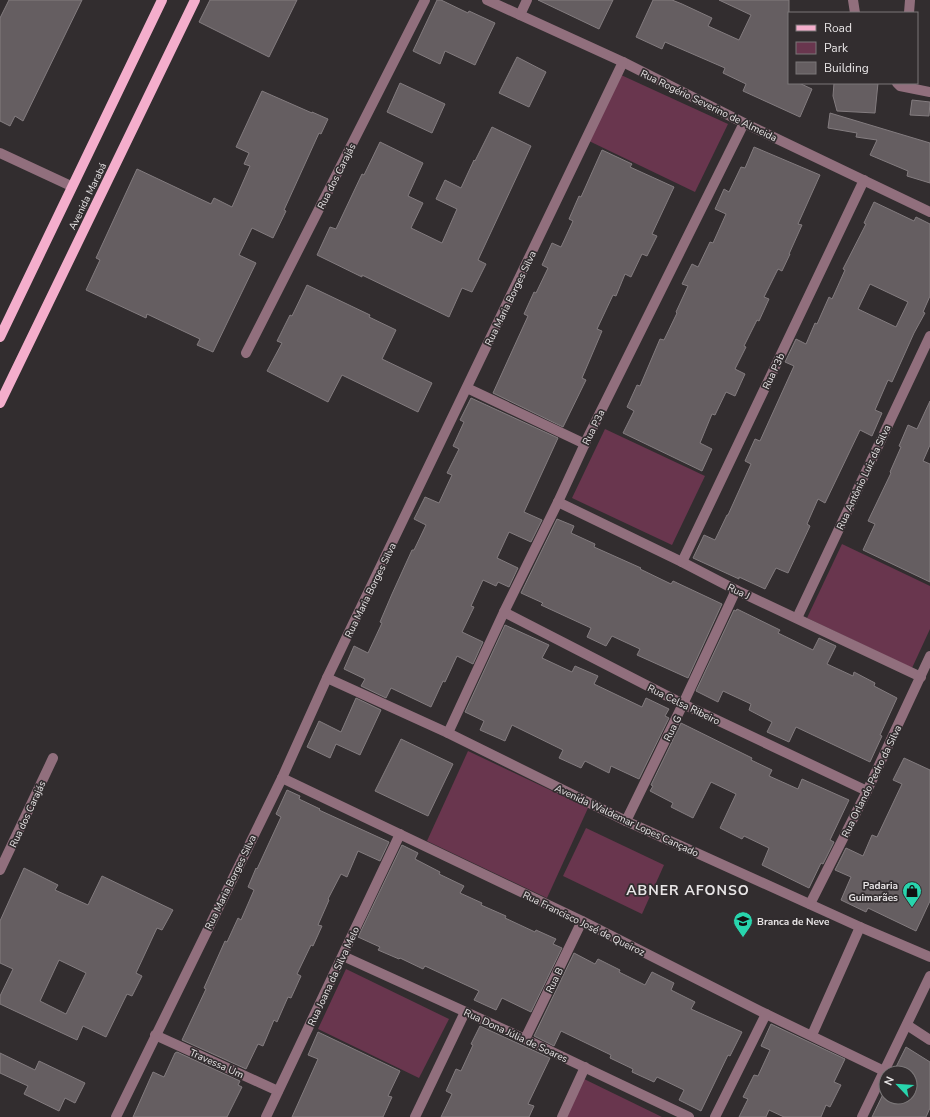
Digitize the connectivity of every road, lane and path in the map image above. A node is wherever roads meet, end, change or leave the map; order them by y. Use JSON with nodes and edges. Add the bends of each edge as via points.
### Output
{"nodes":[{"id":1,"x":162,"y":0,"type":"edge"},
{"id":2,"x":195,"y":0,"type":"edge"},
{"id":3,"x":425,"y":0,"type":"edge"},
{"id":4,"x":487,"y":0,"type":"edge"},
{"id":5,"x":527,"y":0,"type":"edge"},
{"id":6,"x":853,"y":0,"type":"edge"},
{"id":7,"x":910,"y":0,"type":"edge"},
{"id":8,"x":855,"y":12,"type":"edge"},
{"id":9,"x":909,"y":12,"type":"edge"},
{"id":10,"x":520,"y":15,"type":"junction"},
{"id":11,"x":623,"y":62,"type":"junction"},
{"id":12,"x":899,"y":84,"type":"edge"},
{"id":13,"x":930,"y":92,"type":"edge"},
{"id":14,"x":744,"y":123,"type":"junction"},
{"id":15,"x":0,"y":153,"type":"edge"},
{"id":16,"x":864,"y":180,"type":"junction"},
{"id":17,"x":71,"y":186,"type":"junction"},
{"id":18,"x":930,"y":212,"type":"edge"},
{"id":19,"x":0,"y":336,"type":"edge"},
{"id":20,"x":930,"y":336,"type":"edge"},
{"id":21,"x":246,"y":353,"type":"dead end"},
{"id":22,"x":467,"y":388,"type":"junction"},
{"id":23,"x":0,"y":403,"type":"edge"},
{"id":24,"x":585,"y":444,"type":"junction"},
{"id":25,"x":558,"y":502,"type":"junction"},
{"id":26,"x":682,"y":562,"type":"junction"},
{"id":27,"x":736,"y":590,"type":"junction"},
{"id":28,"x":504,"y":612,"type":"junction"},
{"id":29,"x":796,"y":618,"type":"junction"},
{"id":30,"x":930,"y":656,"type":"edge"},
{"id":31,"x":921,"y":677,"type":"junction"},
{"id":32,"x":327,"y":678,"type":"junction"},
{"id":33,"x":683,"y":704,"type":"junction"},
{"id":34,"x":448,"y":732,"type":"junction"},
{"id":35,"x":53,"y":758,"type":"dead end"},
{"id":36,"x":282,"y":778,"type":"junction"},
{"id":37,"x":867,"y":791,"type":"junction"},
{"id":38,"x":626,"y":821,"type":"junction"},
{"id":39,"x":400,"y":834,"type":"junction"},
{"id":40,"x":0,"y":870,"type":"edge"},
{"id":41,"x":810,"y":904,"type":"junction"},
{"id":42,"x":582,"y":921,"type":"junction"},
{"id":43,"x":860,"y":927,"type":"junction"},
{"id":44,"x":342,"y":956,"type":"junction"},
{"id":45,"x":930,"y":957,"type":"edge"},
{"id":46,"x":930,"y":976,"type":"edge"},
{"id":47,"x":465,"y":1012,"type":"junction"},
{"id":48,"x":766,"y":1014,"type":"junction"},
{"id":49,"x":907,"y":1025,"type":"junction"},
{"id":50,"x":155,"y":1035,"type":"junction"},
{"id":51,"x":812,"y":1035,"type":"junction"},
{"id":52,"x":525,"y":1039,"type":"junction"},
{"id":53,"x":930,"y":1040,"type":"edge"},
{"id":54,"x":887,"y":1065,"type":"edge"},
{"id":55,"x":585,"y":1067,"type":"junction"},
{"id":56,"x":878,"y":1068,"type":"edge"},
{"id":57,"x":878,"y":1084,"type":"edge"},
{"id":58,"x":278,"y":1090,"type":"junction"},
{"id":59,"x":116,"y":1117,"type":"edge"},
{"id":60,"x":266,"y":1117,"type":"edge"},
{"id":61,"x":415,"y":1117,"type":"edge"},
{"id":62,"x":562,"y":1117,"type":"edge"},
{"id":63,"x":689,"y":1117,"type":"edge"},
{"id":64,"x":715,"y":1117,"type":"edge"},
{"id":65,"x":862,"y":1117,"type":"edge"}],
"edges":[{"from":1,"to":17,"type":"main road","name":"Avenida Marabá"},
{"from":2,"to":23,"type":"main road","name":"Avenida Marabá"},
{"from":3,"to":21,"type":"street","name":"Rua dos Carajás"},
{"from":4,"to":10,"type":"street","name":"Rua Rogério Severino de Almeida"},
{"from":5,"to":10,"type":"street"},
{"from":6,"to":8,"type":"street"},
{"from":7,"to":9,"type":"street"},
{"from":10,"to":11,"type":"street","name":"Rua Rogério Severino de Almeida"},
{"from":11,"to":14,"type":"street","name":"Rua Rogério Severino de Almeida"},
{"from":11,"to":22,"type":"street","name":"Rua Maria Borges Silva"},
{"from":12,"to":13,"type":"street"},
{"from":14,"to":16,"type":"street","name":"Rua Rogério Severino de Almeida"},
{"from":14,"to":24,"type":"street","name":"Rua P3a"},
{"from":15,"to":17,"type":"street"},
{"from":16,"to":18,"type":"street","name":"Rua Rogério Severino de Almeida"},
{"from":16,"to":26,"type":"street","name":"Rua P3b"},
{"from":17,"to":19,"type":"main road","name":"Avenida Marabá"},
{"from":20,"to":29,"type":"street","name":"Rua Antônio Luiz da Silva"},
{"from":22,"to":24,"type":"street"},
{"from":22,"to":32,"type":"street","name":"Rua Maria Borges Silva"},
{"from":24,"to":25,"type":"street","name":"Rua P3a"},
{"from":25,"to":26,"type":"street","name":"Rua J"},
{"from":25,"to":28,"type":"street","name":"Rua P3a"},
{"from":26,"to":27,"type":"street","name":"Rua J"},
{"from":27,"to":29,"type":"street","name":"Rua J"},
{"from":27,"to":33,"type":"street","name":"Rua G"},
{"from":28,"to":33,"type":"street","name":"Rua Celsa Ribeiro"},
{"from":28,"to":34,"type":"street","name":"Rua P3a"},
{"from":29,"to":31,"type":"street","name":"Rua J"},
{"from":30,"to":31,"type":"street","name":"Rua Orlando Pedro da Silva"},
{"from":31,"to":37,"type":"street","name":"Rua Orlando Pedro da Silva"},
{"from":32,"to":34,"type":"street","name":"Avenida Waldemar Lopes Cançado"},
{"from":32,"to":36,"type":"street","name":"Rua Maria Borges Silva"},
{"from":33,"to":37,"type":"street","name":"Rua Celsa Ribeiro"},
{"from":33,"to":38,"type":"street","name":"Rua G"},
{"from":34,"to":38,"type":"street","name":"Avenida Waldemar Lopes Cançado"},
{"from":35,"to":40,"type":"street","name":"Rua dos Carajás"},
{"from":36,"to":39,"type":"street","name":"Rua Francisco José de Queiroz"},
{"from":36,"to":50,"type":"street","name":"Rua Maria Borges Silva"},
{"from":37,"to":41,"type":"street","name":"Rua Orlando Pedro da Silva"},
{"from":38,"to":41,"type":"street","name":"Avenida Waldemar Lopes Cançado"},
{"from":39,"to":42,"type":"street","name":"Rua Francisco José de Queiroz"},
{"from":39,"to":44,"type":"street","name":"Rua Joana da Silva Melo"},
{"from":41,"to":43,"type":"street","name":"Avenida Waldemar Lopes Cançado"},
{"from":42,"to":48,"type":"street","name":"Rua Francisco José de Queiroz"},
{"from":42,"to":52,"type":"street","name":"Rua B"},
{"from":43,"to":45,"type":"street","name":"Avenida Waldemar Lopes Cançado"},
{"from":43,"to":51,"type":"street"},
{"from":44,"to":47,"type":"street","name":"Rua Dona Júlia de Soares"},
{"from":44,"to":58,"type":"street","name":"Rua Joana da Silva Melo"},
{"from":46,"to":49,"type":"street"},
{"from":47,"to":52,"type":"street","name":"Rua Dona Júlia de Soares"},
{"from":47,"to":61,"type":"street"},
{"from":48,"to":51,"type":"street","name":"Rua Francisco José de Queiroz"},
{"from":48,"to":64,"type":"street"},
{"from":49,"to":53,"type":"street"},
{"from":49,"to":54,"type":"street"},
{"from":50,"to":58,"type":"street","name":"Travessa Um"},
{"from":50,"to":59,"type":"street","name":"Rua Maria Borges Silva"},
{"from":51,"to":56,"type":"street","name":"Rua Francisco José de Queiroz"},
{"from":52,"to":55,"type":"street","name":"Rua Dona Júlia de Soares"},
{"from":55,"to":62,"type":"street"},
{"from":55,"to":63,"type":"street","name":"Rua Dona Júlia de Soares"},
{"from":57,"to":65,"type":"street"},
{"from":58,"to":60,"type":"street","name":"Rua Joana da Silva Melo"}]}
